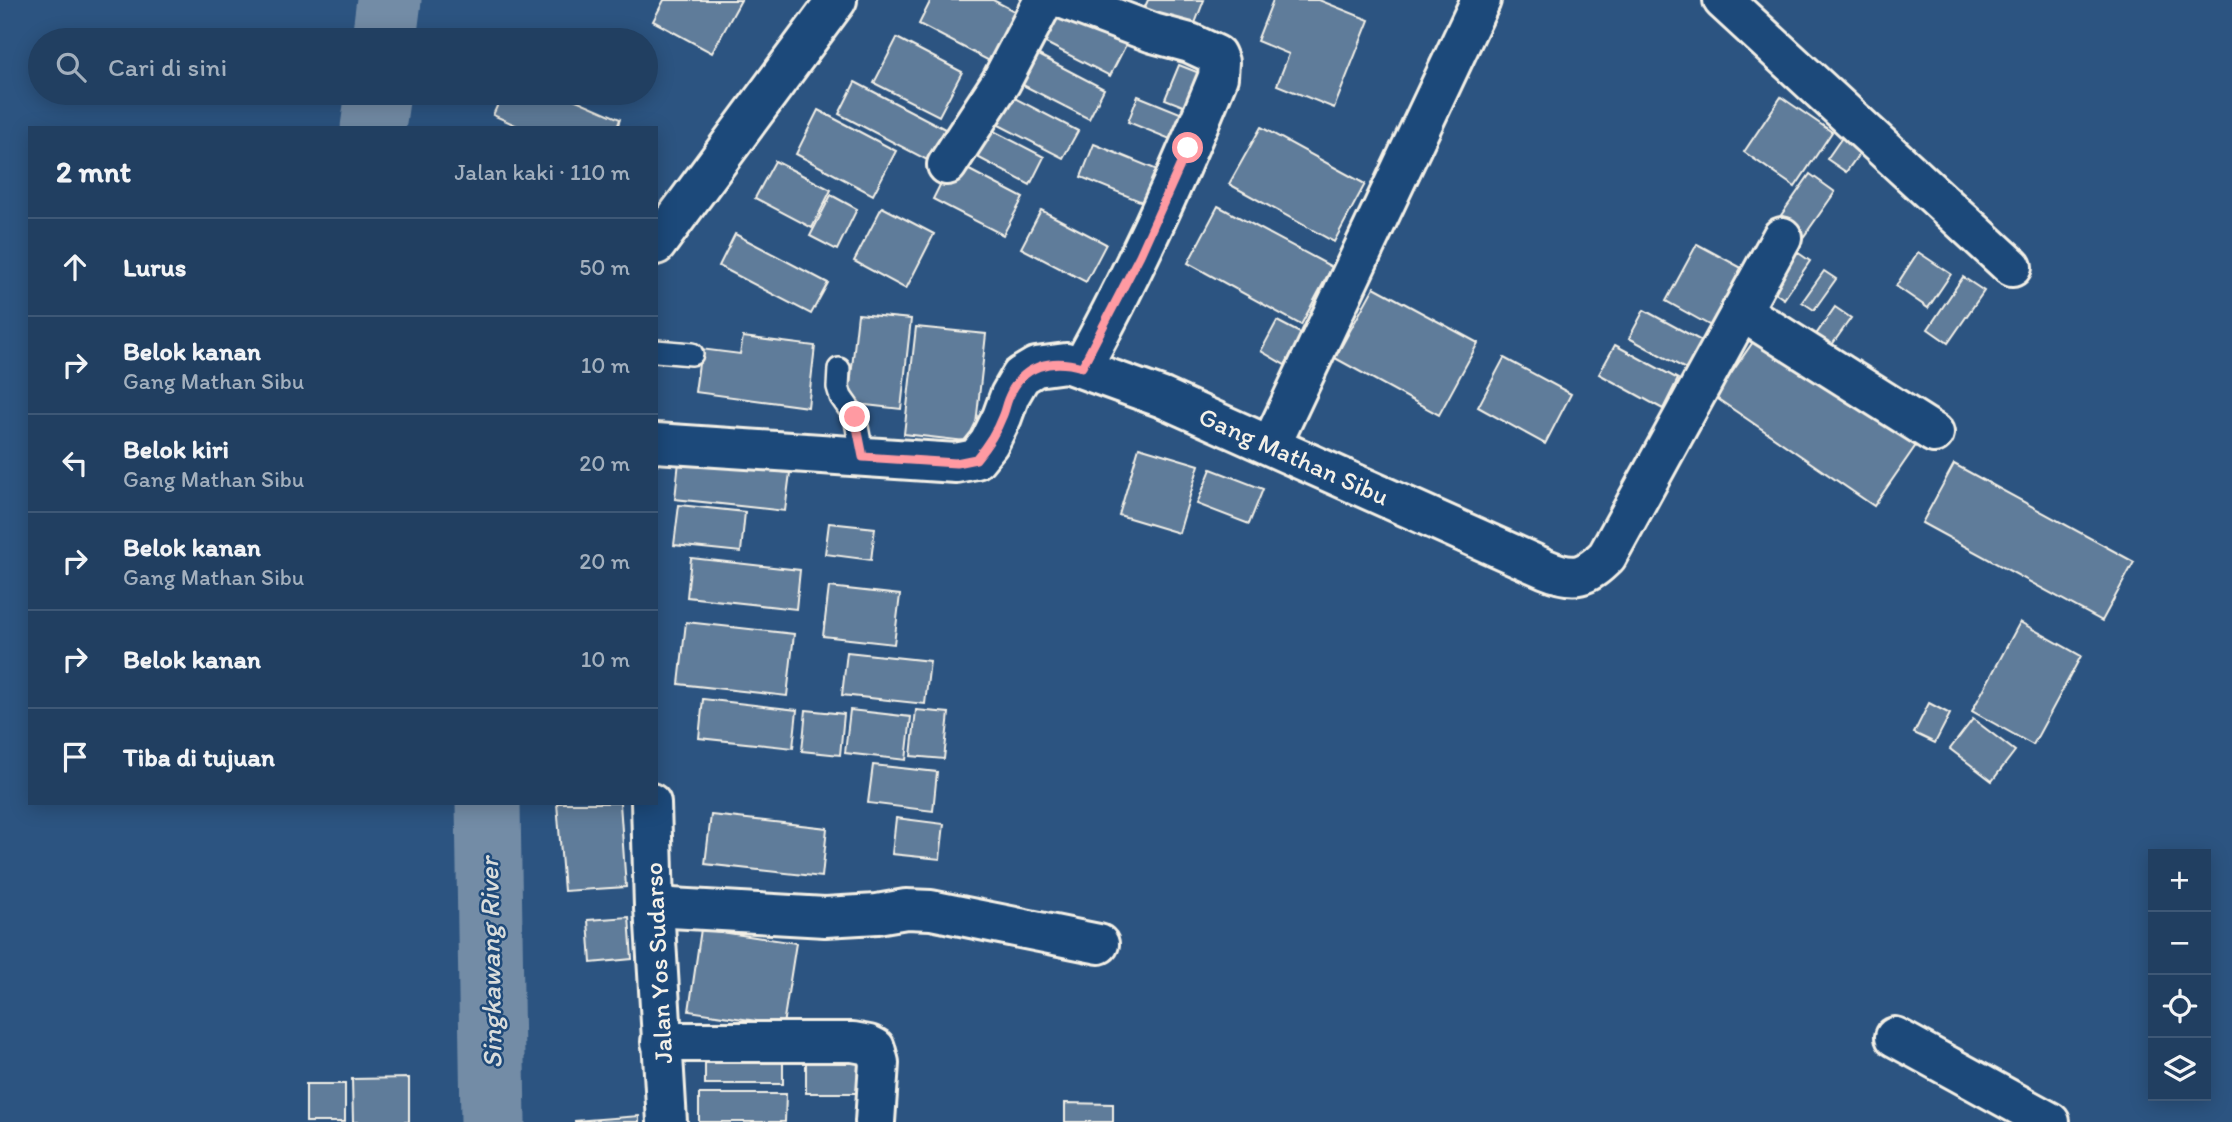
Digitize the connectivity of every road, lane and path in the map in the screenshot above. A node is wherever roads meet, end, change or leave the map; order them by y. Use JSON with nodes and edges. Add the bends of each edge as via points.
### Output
{"nodes":[{"id":1,"x":838,"y":0,"type":"edge"},
{"id":2,"x":1044,"y":0,"type":"edge"},
{"id":3,"x":1066,"y":0,"type":"edge"},
{"id":4,"x":1482,"y":0,"type":"edge"},
{"id":5,"x":1723,"y":0,"type":"edge"},
{"id":6,"x":947,"y":165,"type":"dead end"},
{"id":7,"x":1782,"y":237,"type":"dead end"},
{"id":8,"x":658,"y":242,"type":"edge"},
{"id":9,"x":2012,"y":267,"type":"dead end"},
{"id":10,"x":1741,"y":311,"type":"junction"},
{"id":11,"x":658,"y":351,"type":"edge"},
{"id":12,"x":692,"y":354,"type":"dead end"},
{"id":13,"x":1082,"y":367,"type":"junction"},
{"id":14,"x":839,"y":369,"type":"dead end"},
{"id":15,"x":1934,"y":433,"type":"dead end"},
{"id":16,"x":658,"y":443,"type":"edge"},
{"id":17,"x":1272,"y":445,"type":"junction"},
{"id":18,"x":863,"y":457,"type":"junction"},
{"id":19,"x":651,"y":805,"type":"edge"},
{"id":20,"x":654,"y":907,"type":"junction"},
{"id":21,"x":1099,"y":944,"type":"dead end"},
{"id":22,"x":1895,"y":1037,"type":"dead end"},
{"id":23,"x":661,"y":1042,"type":"junction"},
{"id":24,"x":667,"y":1122,"type":"edge"},
{"id":25,"x":875,"y":1122,"type":"edge"},
{"id":26,"x":2050,"y":1122,"type":"edge"}],
"edges":[{"from":1,"to":8,"type":"street"},
{"from":2,"to":6,"type":"street","via":[[1001,82]]},
{"from":3,"to":13,"type":"street","via":[[1207,50],[1216,55],[1219,68],[1140,255]]},
{"from":4,"to":17,"type":"street"},
{"from":5,"to":9,"type":"street"},
{"from":7,"to":10,"type":"street","name":"Gang Mathan Sibu"},
{"from":10,"to":15,"type":"street"},
{"from":10,"to":17,"type":"street","name":"Gang Mathan Sibu","via":[[1607,556],[1578,576],[1564,577]]},
{"from":11,"to":12,"type":"lane"},
{"from":13,"to":17,"type":"street","name":"Gang Mathan Sibu"},
{"from":13,"to":18,"type":"street","name":"Gang Mathan Sibu","via":[[1051,364],[1021,376],[989,443],[976,459],[956,463]]},
{"from":14,"to":18,"type":"lane","via":[[841,397],[855,417]]},
{"from":16,"to":18,"type":"street","name":"Gang Mathan Sibu"},
{"from":19,"to":20,"type":"street","name":"Jalan Yos Sudarso"},
{"from":20,"to":21,"type":"street","via":[[825,917],[931,910]]},
{"from":20,"to":23,"type":"street","name":"Jalan Yos Sudarso"},
{"from":22,"to":26,"type":"street"},
{"from":23,"to":24,"type":"street","name":"Jalan Yos Sudarso"},
{"from":23,"to":25,"type":"street","via":[[869,1045],[875,1048],[879,1063]]}]}
